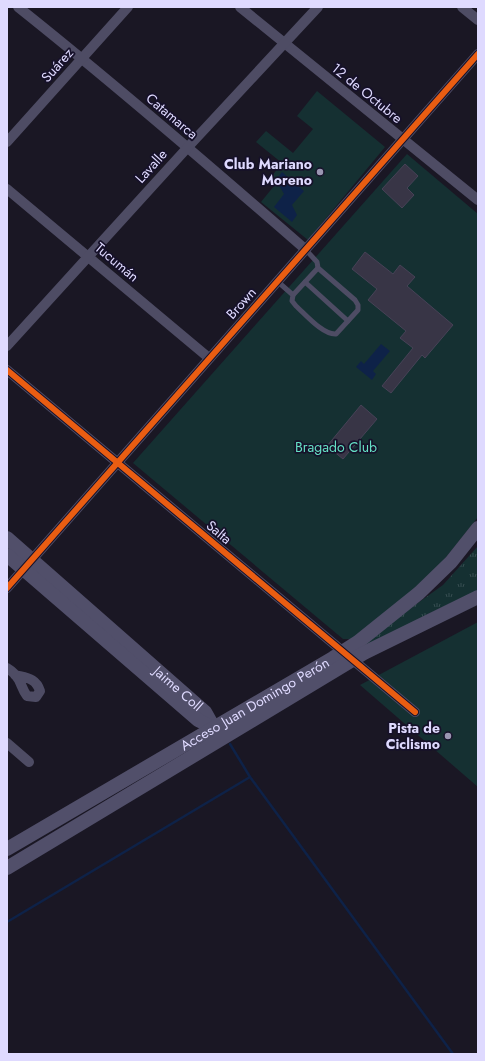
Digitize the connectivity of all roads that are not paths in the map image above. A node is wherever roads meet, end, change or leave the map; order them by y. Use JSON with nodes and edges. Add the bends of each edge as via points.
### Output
{"nodes":[{"id":1,"x":18,"y":7,"type":"edge"},
{"id":2,"x":128,"y":7,"type":"edge"},
{"id":3,"x":240,"y":7,"type":"edge"},
{"id":4,"x":318,"y":7,"type":"edge"},
{"id":5,"x":462,"y":7,"type":"edge"},
{"id":6,"x":478,"y":20,"type":"edge"},
{"id":7,"x":284,"y":44,"type":"junction"},
{"id":8,"x":478,"y":54,"type":"edge"},
{"id":9,"x":82,"y":58,"type":"junction"},
{"id":10,"x":403,"y":139,"type":"junction"},
{"id":11,"x":7,"y":142,"type":"edge"},
{"id":12,"x":188,"y":147,"type":"junction"},
{"id":13,"x":7,"y":189,"type":"edge"},
{"id":14,"x":478,"y":200,"type":"edge"},
{"id":15,"x":305,"y":249,"type":"junction"},
{"id":16,"x":89,"y":257,"type":"junction"},
{"id":17,"x":318,"y":268,"type":"junction"},
{"id":18,"x":277,"y":281,"type":"junction"},
{"id":19,"x":305,"y":282,"type":"junction"},
{"id":20,"x":293,"y":295,"type":"junction"},
{"id":21,"x":348,"y":321,"type":"junction"},
{"id":22,"x":7,"y":346,"type":"edge"},
{"id":23,"x":209,"y":358,"type":"junction"},
{"id":24,"x":7,"y":370,"type":"edge"},
{"id":25,"x":116,"y":462,"type":"junction"},
{"id":26,"x":478,"y":528,"type":"edge"},
{"id":27,"x":7,"y":538,"type":"edge"},
{"id":28,"x":7,"y":556,"type":"edge"},
{"id":29,"x":28,"y":565,"type":"junction"},
{"id":30,"x":7,"y":588,"type":"edge"},
{"id":31,"x":478,"y":597,"type":"edge"},
{"id":32,"x":349,"y":656,"type":"junction"},
{"id":33,"x":7,"y":668,"type":"edge"},
{"id":34,"x":15,"y":675,"type":"dead end"},
{"id":35,"x":415,"y":712,"type":"dead end"},
{"id":36,"x":214,"y":728,"type":"junction"},
{"id":37,"x":225,"y":737,"type":"junction"},
{"id":38,"x":7,"y":743,"type":"edge"},
{"id":39,"x":28,"y":762,"type":"dead end"},
{"id":40,"x":7,"y":849,"type":"edge"},
{"id":41,"x":7,"y":868,"type":"edge"}],
"edges":[{"from":1,"to":9,"type":"street","name":"Catamarca"},
{"from":2,"to":9,"type":"street","name":"Suárez"},
{"from":3,"to":7,"type":"street","name":"12 de Octubre"},
{"from":4,"to":7,"type":"street","name":"Lavalle"},
{"from":5,"to":6,"type":"street"},
{"from":7,"to":10,"type":"street","name":"12 de Octubre"},
{"from":7,"to":12,"type":"street","name":"Lavalle"},
{"from":8,"to":10,"type":"street","name":"Brown"},
{"from":9,"to":11,"type":"street","name":"Suárez"},
{"from":9,"to":12,"type":"street","name":"Catamarca"},
{"from":10,"to":14,"type":"street","name":"12 de Octubre"},
{"from":10,"to":15,"type":"street","name":"Brown"},
{"from":12,"to":15,"type":"street","name":"Catamarca"},
{"from":12,"to":16,"type":"street","name":"Lavalle"},
{"from":13,"to":16,"type":"street","name":"Tucumán"},
{"from":15,"to":17,"type":"lane","via":[[317,262]]},
{"from":15,"to":18,"type":"street","name":"Brown"},
{"from":16,"to":22,"type":"street","name":"Lavalle"},
{"from":16,"to":23,"type":"street","name":"Tucumán"},
{"from":17,"to":19,"type":"lane"},
{"from":17,"to":21,"type":"lane","via":[[358,305],[358,310]]},
{"from":18,"to":20,"type":"lane"},
{"from":18,"to":23,"type":"street","name":"Brown"},
{"from":19,"to":20,"type":"lane"},
{"from":19,"to":21,"type":"lane"},
{"from":20,"to":21,"type":"lane","via":[[292,301],[296,306],[325,332],[336,334]]},
{"from":23,"to":25,"type":"street","name":"Brown"},
{"from":24,"to":25,"type":"street","name":"Salta"},
{"from":25,"to":29,"type":"street","name":"Brown"},
{"from":25,"to":32,"type":"street","name":"Salta"},
{"from":26,"to":32,"type":"main road","name":"Acceso Juan Domingo Perón","via":[[451,562],[424,589],[358,642]]},
{"from":27,"to":29,"type":"main road","name":"Jaime Coll"},
{"from":28,"to":29,"type":"main road","name":"Jaime Coll"},
{"from":29,"to":30,"type":"street","name":"Brown"},
{"from":29,"to":36,"type":"main road","name":"Jaime Coll","via":[[205,712]]},
{"from":31,"to":32,"type":"main road","name":"Acceso Juan Domingo Perón","via":[[364,653]]},
{"from":32,"to":35,"type":"street","name":"Salta"},
{"from":32,"to":36,"type":"main road","name":"Acceso Juan Domingo Perón"},
{"from":32,"to":37,"type":"main road","name":"Acceso Juan Domingo Perón"},
{"from":33,"to":34,"type":"street"},
{"from":36,"to":37,"type":"main road","name":"Jaime Coll"},
{"from":36,"to":40,"type":"main road","name":"Acceso Juan Domingo Perón"},
{"from":37,"to":41,"type":"main road","name":"Acceso Juan Domingo Perón"},
{"from":38,"to":39,"type":"street"}]}
